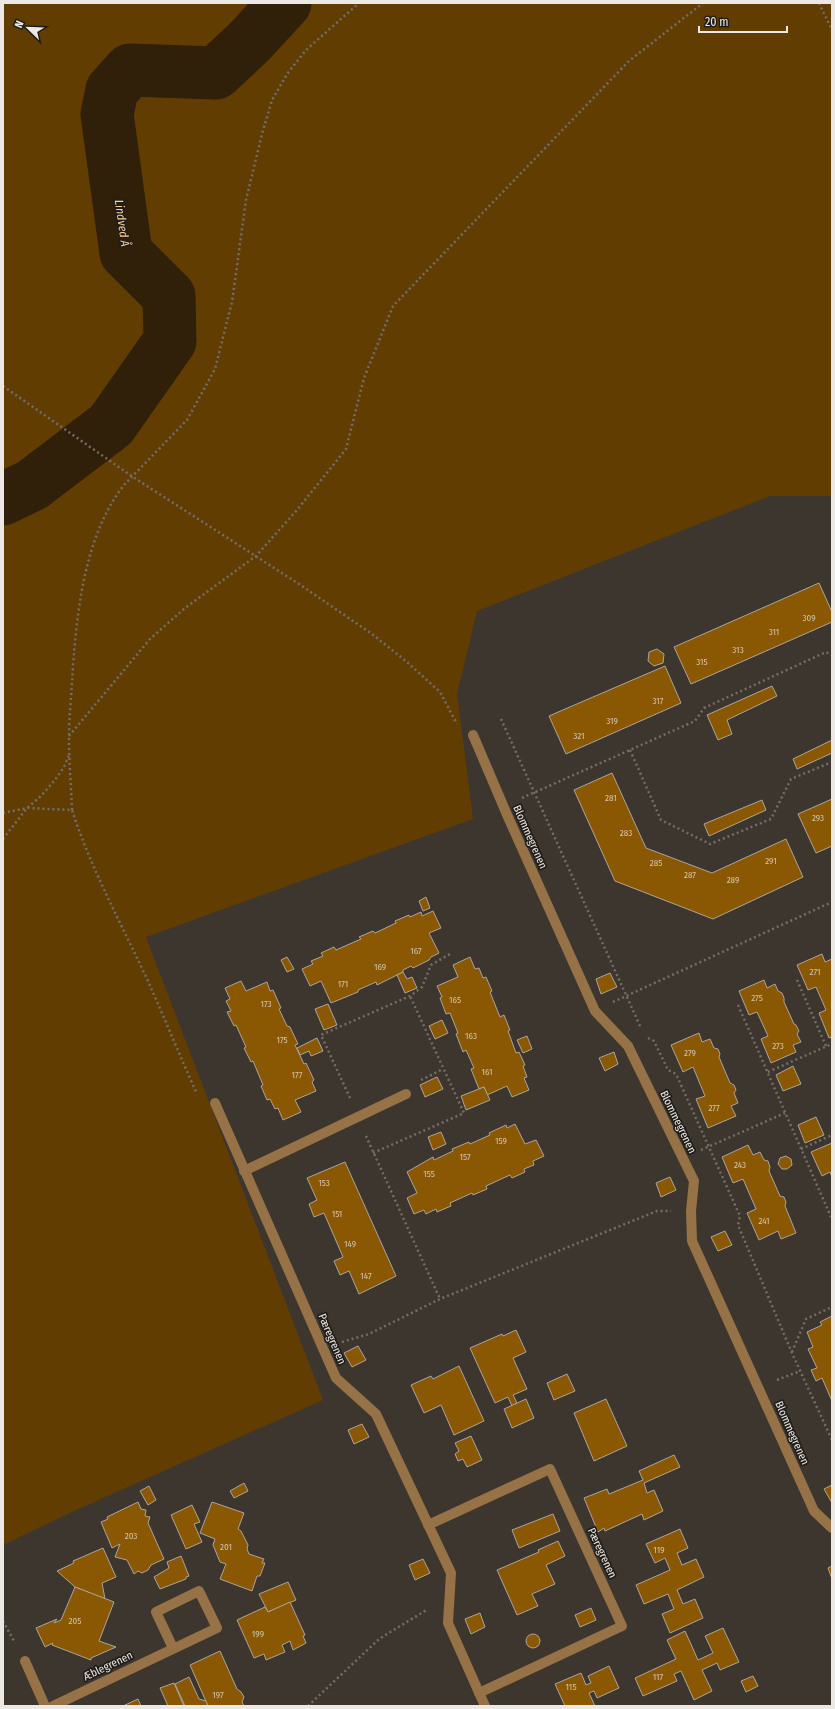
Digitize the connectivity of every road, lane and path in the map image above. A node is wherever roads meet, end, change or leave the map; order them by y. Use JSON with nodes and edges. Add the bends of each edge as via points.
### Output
{"nodes":[{"id":1,"x":359,"y":3,"type":"edge"},
{"id":2,"x":703,"y":3,"type":"edge"},
{"id":3,"x":819,"y":3,"type":"edge"},
{"id":4,"x":832,"y":30,"type":"edge"},
{"id":5,"x":3,"y":386,"type":"edge"},
{"id":6,"x":133,"y":477,"type":"junction"},
{"id":7,"x":256,"y":556,"type":"junction"},
{"id":8,"x":832,"y":655,"type":"edge"},
{"id":9,"x":473,"y":735,"type":"joint"},
{"id":10,"x":69,"y":736,"type":"junction"},
{"id":11,"x":630,"y":750,"type":"junction"},
{"id":12,"x":70,"y":753,"type":"junction"},
{"id":13,"x":832,"y":762,"type":"edge"},
{"id":14,"x":503,"y":806,"type":"junction"},
{"id":15,"x":27,"y":808,"type":"junction"},
{"id":16,"x":72,"y":810,"type":"junction"},
{"id":17,"x":3,"y":813,"type":"edge"},
{"id":18,"x":3,"y":839,"type":"edge"},
{"id":19,"x":832,"y":902,"type":"edge"},
{"id":20,"x":450,"y":954,"type":"dead end"},
{"id":21,"x":797,"y":980,"type":"dead end"},
{"id":22,"x":410,"y":996,"type":"junction"},
{"id":23,"x":738,"y":1005,"type":"dead end"},
{"id":24,"x":595,"y":1011,"type":"junction"},
{"id":25,"x":832,"y":1044,"type":"edge"},
{"id":26,"x":826,"y":1046,"type":"junction"},
{"id":27,"x":443,"y":1069,"type":"junction"},
{"id":28,"x":768,"y":1072,"type":"junction"},
{"id":29,"x":406,"y":1094,"type":"joint"},
{"id":30,"x":215,"y":1103,"type":"joint"},
{"id":31,"x":786,"y":1112,"type":"junction"},
{"id":32,"x":359,"y":1117,"type":"junction"},
{"id":33,"x":832,"y":1135,"type":"edge"},
{"id":34,"x":801,"y":1149,"type":"junction"},
{"id":35,"x":373,"y":1153,"type":"junction"},
{"id":36,"x":682,"y":1158,"type":"junction"},
{"id":37,"x":244,"y":1171,"type":"junction"},
{"id":38,"x":691,"y":1211,"type":"junction"},
{"id":39,"x":831,"y":1217,"type":"edge"},
{"id":40,"x":440,"y":1299,"type":"junction"},
{"id":41,"x":832,"y":1307,"type":"edge"},
{"id":42,"x":323,"y":1348,"type":"junction"},
{"id":43,"x":792,"y":1353,"type":"dead end"},
{"id":44,"x":428,"y":1525,"type":"junction"},
{"id":45,"x":832,"y":1528,"type":"edge"},
{"id":46,"x":449,"y":1596,"type":"junction"},
{"id":47,"x":3,"y":1621,"type":"edge"},
{"id":48,"x":173,"y":1648,"type":"junction"},
{"id":49,"x":26,"y":1661,"type":"joint"},
{"id":50,"x":479,"y":1693,"type":"junction"},
{"id":51,"x":45,"y":1706,"type":"edge"},
{"id":52,"x":53,"y":1706,"type":"edge"},
{"id":53,"x":308,"y":1706,"type":"edge"},
{"id":54,"x":485,"y":1706,"type":"edge"}],
"edges":[{"from":1,"to":6,"type":"path","via":[[306,50],[287,74],[272,100],[246,200],[232,302],[215,369],[187,420]]},
{"from":2,"to":7,"type":"path","via":[[629,61],[393,306],[364,378],[346,449]]},
{"from":3,"to":4,"type":"path"},
{"from":5,"to":6,"type":"path"},
{"from":6,"to":7,"type":"path"},
{"from":6,"to":10,"type":"path","via":[[119,490],[108,508],[89,559],[75,645]]},
{"from":7,"to":9,"type":"path","via":[[372,634],[407,662],[440,692],[459,729]]},
{"from":7,"to":10,"type":"path","via":[[185,608],[150,639]]},
{"from":8,"to":11,"type":"path","via":[[826,652],[704,708],[696,720]]},
{"from":9,"to":14,"type":"street","name":"Blommegrenen"},
{"from":10,"to":12,"type":"path"},
{"from":11,"to":13,"type":"path","via":[[660,820],[710,844],[771,819],[791,779]]},
{"from":11,"to":14,"type":"path"},
{"from":12,"to":15,"type":"path","via":[[55,780],[42,796]]},
{"from":12,"to":16,"type":"path"},
{"from":14,"to":24,"type":"street","name":"Blommegrenen"},
{"from":15,"to":16,"type":"path"},
{"from":15,"to":17,"type":"path"},
{"from":15,"to":18,"type":"path"},
{"from":16,"to":30,"type":"path","via":[[90,861],[203,1107]]},
{"from":19,"to":24,"type":"path"},
{"from":20,"to":22,"type":"path","via":[[431,965],[422,987]]},
{"from":21,"to":26,"type":"path"},
{"from":22,"to":27,"type":"path"},
{"from":22,"to":32,"type":"path","via":[[321,1035]]},
{"from":23,"to":28,"type":"path"},
{"from":24,"to":36,"type":"street","name":"Blommegrenen","via":[[628,1046]]},
{"from":25,"to":26,"type":"path"},
{"from":26,"to":28,"type":"path"},
{"from":27,"to":29,"type":"path","via":[[414,1084]]},
{"from":27,"to":35,"type":"path","via":[[464,1113]]},
{"from":28,"to":31,"type":"path"},
{"from":29,"to":32,"type":"street"},
{"from":30,"to":37,"type":"street","name":"Pæregrenen"},
{"from":31,"to":34,"type":"path"},
{"from":31,"to":36,"type":"path"},
{"from":32,"to":35,"type":"path"},
{"from":32,"to":37,"type":"street"},
{"from":33,"to":34,"type":"path"},
{"from":34,"to":39,"type":"path"},
{"from":35,"to":40,"type":"path"},
{"from":36,"to":38,"type":"street","name":"Blommegrenen","via":[[694,1181]]},
{"from":37,"to":42,"type":"street","name":"Pæregrenen"},
{"from":38,"to":40,"type":"path","via":[[657,1211]]},
{"from":38,"to":45,"type":"street","name":"Blommegrenen","via":[[692,1241],[814,1511]]},
{"from":40,"to":42,"type":"path","via":[[369,1334]]},
{"from":41,"to":43,"type":"path","via":[[806,1319]]},
{"from":42,"to":44,"type":"street","name":"Pæregrenen","via":[[336,1378],[376,1414]]},
{"from":44,"to":46,"type":"street","name":"Pæregrenen","via":[[451,1573]]},
{"from":44,"to":50,"type":"street","name":"Pæregrenen","via":[[550,1469],[622,1626]]},
{"from":46,"to":50,"type":"street","name":"Pæregrenen","via":[[448,1623]]},
{"from":46,"to":53,"type":"path","via":[[379,1639]]},
{"from":47,"to":49,"type":"path"},
{"from":48,"to":48,"type":"street","name":"Æblegrenen","via":[[217,1628],[199,1591],[156,1612]]},
{"from":48,"to":52,"type":"street","name":"Æblegrenen"},
{"from":49,"to":51,"type":"street"},
{"from":50,"to":54,"type":"street","name":"Pæregrenen"}]}
